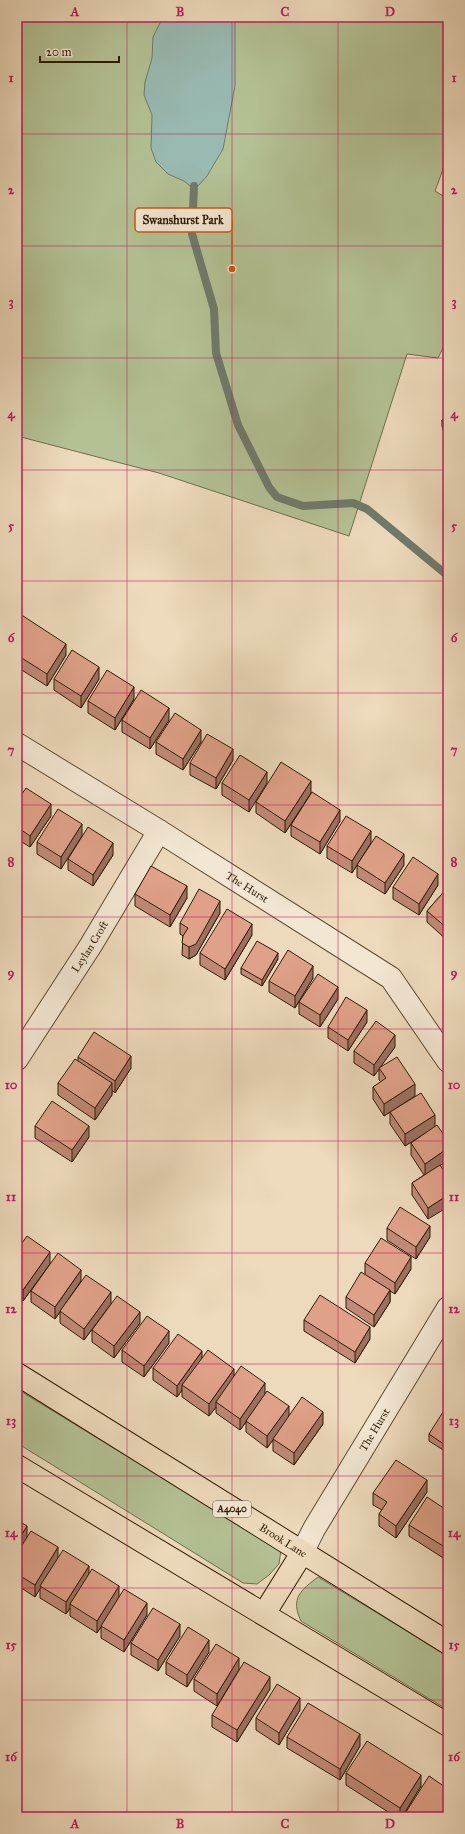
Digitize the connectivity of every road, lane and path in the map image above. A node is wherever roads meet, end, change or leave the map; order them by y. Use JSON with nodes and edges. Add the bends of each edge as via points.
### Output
{"nodes":[{"id":1,"x":17,"y":744,"type":"edge"},
{"id":2,"x":159,"y":831,"type":"junction"},
{"id":3,"x":17,"y":1059,"type":"edge"},
{"id":4,"x":448,"y":1061,"type":"edge"},
{"id":5,"x":448,"y":1308,"type":"edge"},
{"id":6,"x":17,"y":1374,"type":"edge"},
{"id":7,"x":17,"y":1466,"type":"edge"},
{"id":8,"x":302,"y":1552,"type":"junction"},
{"id":9,"x":264,"y":1614,"type":"junction"},
{"id":10,"x":448,"y":1643,"type":"edge"},
{"id":11,"x":448,"y":1725,"type":"edge"}],
"edges":[{"from":1,"to":2,"type":"street","name":"The Hurst"},
{"from":2,"to":3,"type":"street","name":"Leylan Croft","via":[[91,945]]},
{"from":2,"to":4,"type":"street","name":"The Hurst","via":[[391,978]]},
{"from":5,"to":8,"type":"street","name":"The Hurst"},
{"from":6,"to":8,"type":"main road","name":"Brook Lane","number":"A4040"},
{"from":7,"to":9,"type":"main road"},
{"from":8,"to":9,"type":"main road"},
{"from":8,"to":10,"type":"main road","name":"Brook Lane","number":"A4040"},
{"from":9,"to":11,"type":"main road"}]}
